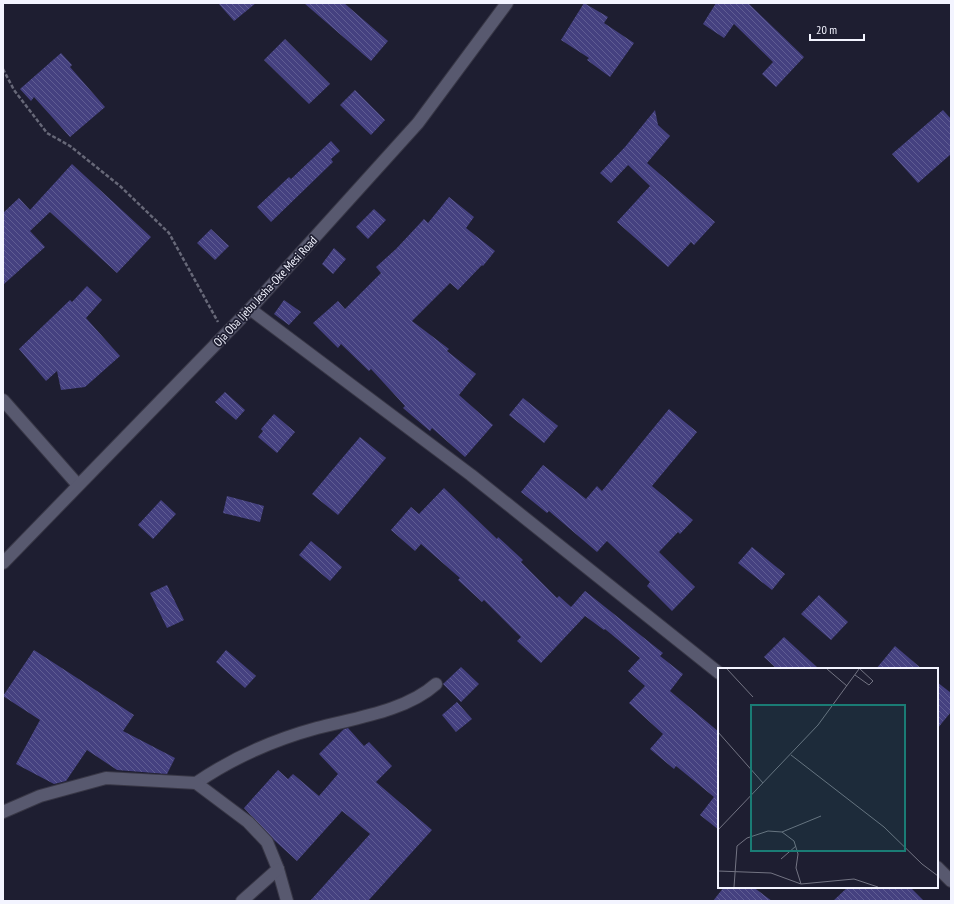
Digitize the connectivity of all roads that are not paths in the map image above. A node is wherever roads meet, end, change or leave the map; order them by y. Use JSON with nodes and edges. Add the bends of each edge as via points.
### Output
{"nodes":[{"id":1,"x":507,"y":3,"type":"edge"},
{"id":2,"x":250,"y":309,"type":"junction"},
{"id":3,"x":3,"y":400,"type":"edge"},
{"id":4,"x":78,"y":485,"type":"junction"},
{"id":5,"x":3,"y":563,"type":"edge"},
{"id":6,"x":718,"y":672,"type":"edge"},
{"id":7,"x":436,"y":684,"type":"dead end"},
{"id":8,"x":196,"y":783,"type":"junction"},
{"id":9,"x":3,"y":812,"type":"edge"},
{"id":10,"x":938,"y":867,"type":"edge"},
{"id":11,"x":278,"y":869,"type":"junction"},
{"id":12,"x":951,"y":881,"type":"edge"},
{"id":13,"x":242,"y":901,"type":"edge"},
{"id":14,"x":287,"y":901,"type":"edge"}],
"edges":[{"from":1,"to":2,"type":"street","name":"Oja Oba Ijebu Jesha-Oke Mesi Road","via":[[418,123]]},
{"from":2,"to":4,"type":"street","name":"Oja Oba Ijebu Jesha-Oke Mesi Road"},
{"from":2,"to":6,"type":"street","via":[[471,475]]},
{"from":3,"to":4,"type":"street"},
{"from":4,"to":5,"type":"street","name":"Oja Oba Ijebu Jesha-Oke Mesi Road"},
{"from":7,"to":8,"type":"street","via":[[403,703],[351,721],[318,728],[271,743],[222,765]]},
{"from":8,"to":9,"type":"street","via":[[106,778],[40,796]]},
{"from":8,"to":11,"type":"street","via":[[248,822],[267,842]]},
{"from":10,"to":12,"type":"street"},
{"from":11,"to":13,"type":"street"},
{"from":11,"to":14,"type":"street"}]}
